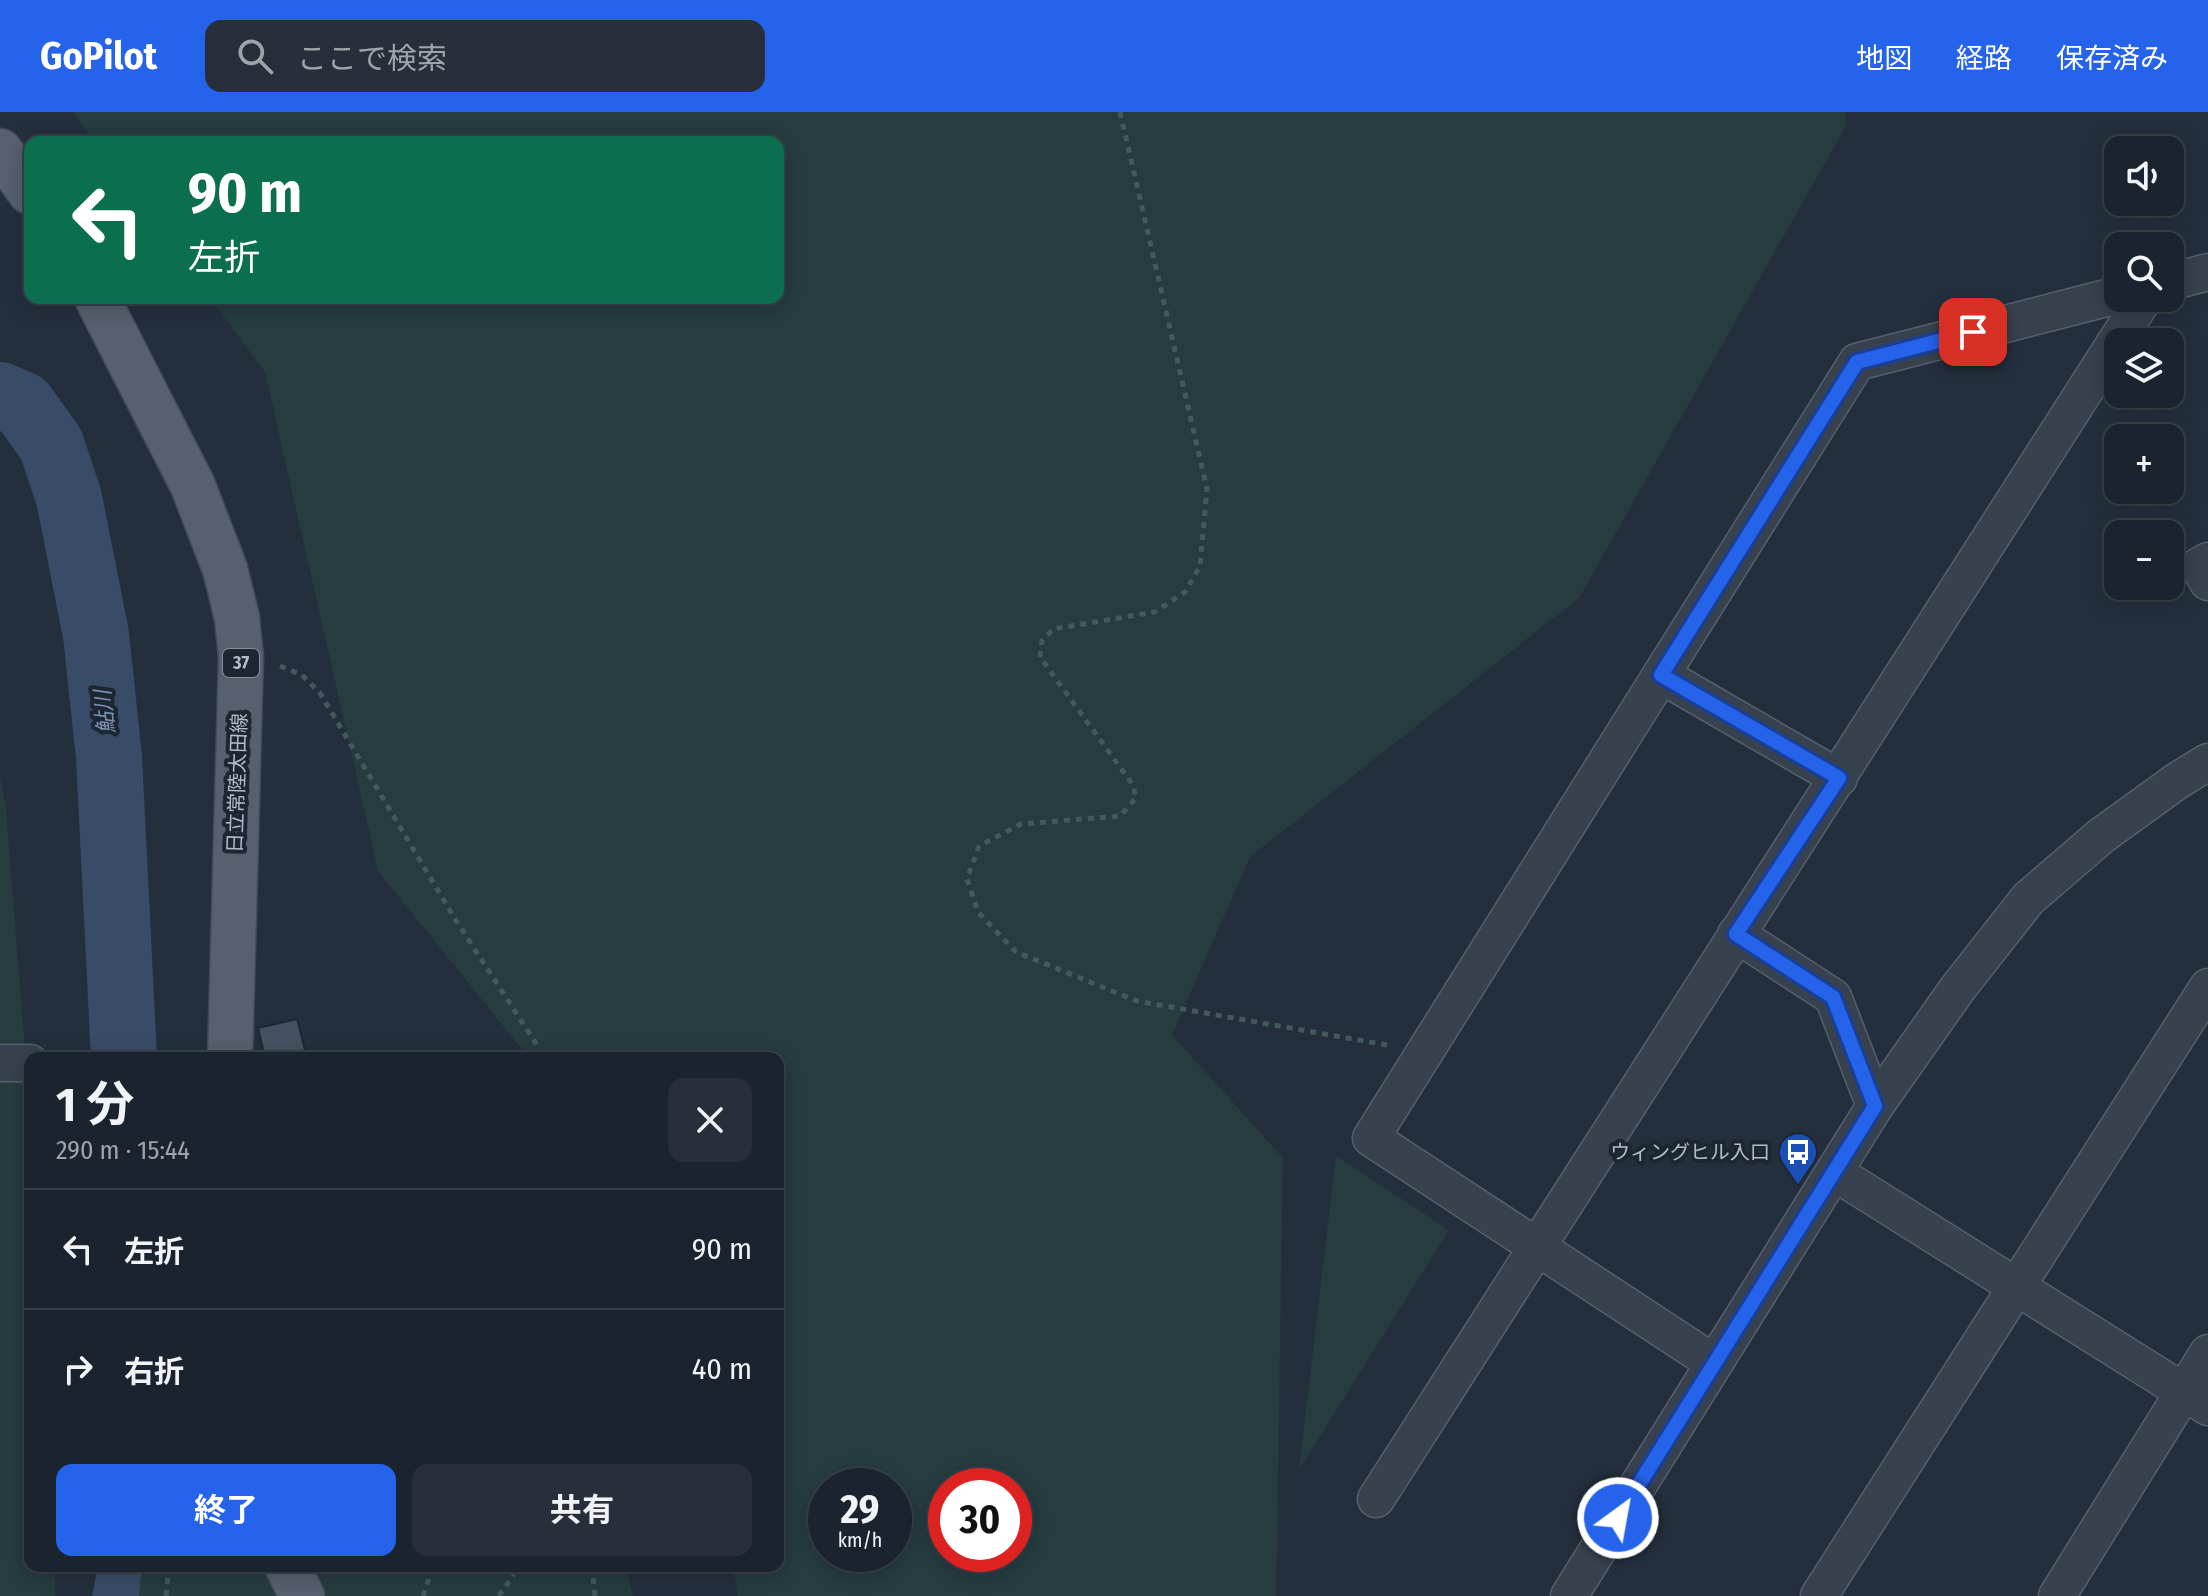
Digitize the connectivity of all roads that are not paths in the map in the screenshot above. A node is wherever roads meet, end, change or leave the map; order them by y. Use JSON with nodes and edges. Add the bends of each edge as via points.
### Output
{"nodes":[{"id":1,"x":0,"y":151,"type":"edge"},
{"id":2,"x":24,"y":184,"type":"edge"},
{"id":3,"x":2208,"y":272,"type":"edge"},
{"id":4,"x":2184,"y":278,"type":"edge"},
{"id":5,"x":2104,"y":299,"type":"edge"},
{"id":6,"x":100,"y":304,"type":"edge"},
{"id":7,"x":2135,"y":312,"type":"edge"},
{"id":8,"x":2208,"y":561,"type":"edge"},
{"id":9,"x":2208,"y":582,"type":"edge"},
{"id":10,"x":1661,"y":675,"type":"junction"},
{"id":11,"x":2208,"y":762,"type":"edge"},
{"id":12,"x":1839,"y":778,"type":"junction"},
{"id":13,"x":1736,"y":934,"type":"junction"},
{"id":14,"x":2208,"y":987,"type":"edge"},
{"id":15,"x":230,"y":1052,"type":"edge"},
{"id":16,"x":0,"y":1063,"type":"edge"},
{"id":17,"x":24,"y":1063,"type":"edge"},
{"id":18,"x":1875,"y":1106,"type":"junction"},
{"id":19,"x":1834,"y":1172,"type":"junction"},
{"id":20,"x":1538,"y":1246,"type":"junction"},
{"id":21,"x":2016,"y":1286,"type":"junction"},
{"id":22,"x":2208,"y":1353,"type":"edge"},
{"id":23,"x":1714,"y":1363,"type":"junction"},
{"id":24,"x":2196,"y":1399,"type":"edge"},
{"id":25,"x":1376,"y":1499,"type":"dead end"},
{"id":26,"x":290,"y":1572,"type":"edge"},
{"id":27,"x":302,"y":1596,"type":"edge"},
{"id":28,"x":1569,"y":1596,"type":"edge"},
{"id":29,"x":1819,"y":1596,"type":"edge"},
{"id":30,"x":2057,"y":1596,"type":"edge"}],
"edges":[{"from":1,"to":2,"type":"main road"},
{"from":3,"to":4,"type":"street"},
{"from":5,"to":10,"type":"street","via":[[1857,362]]},
{"from":6,"to":15,"type":"main road","name":"日立常陸太田線","number":"37","via":[[193,486],[225,569],[237,618],[241,657]]},
{"from":7,"to":12,"type":"street"},
{"from":8,"to":9,"type":"street","via":[[2199,566]]},
{"from":10,"to":12,"type":"street"},
{"from":10,"to":20,"type":"street","via":[[1371,1138]]},
{"from":11,"to":18,"type":"street","via":[[2101,836],[2028,899]]},
{"from":12,"to":13,"type":"street"},
{"from":13,"to":18,"type":"street","via":[[1833,997]]},
{"from":13,"to":20,"type":"street"},
{"from":14,"to":21,"type":"street"},
{"from":16,"to":17,"type":"street"},
{"from":18,"to":19,"type":"street"},
{"from":19,"to":21,"type":"street"},
{"from":19,"to":23,"type":"street"},
{"from":20,"to":23,"type":"street"},
{"from":20,"to":25,"type":"street"},
{"from":21,"to":24,"type":"street"},
{"from":21,"to":29,"type":"street"},
{"from":22,"to":24,"type":"street"},
{"from":23,"to":28,"type":"street"},
{"from":24,"to":30,"type":"street"},
{"from":26,"to":27,"type":"main road"}]}
